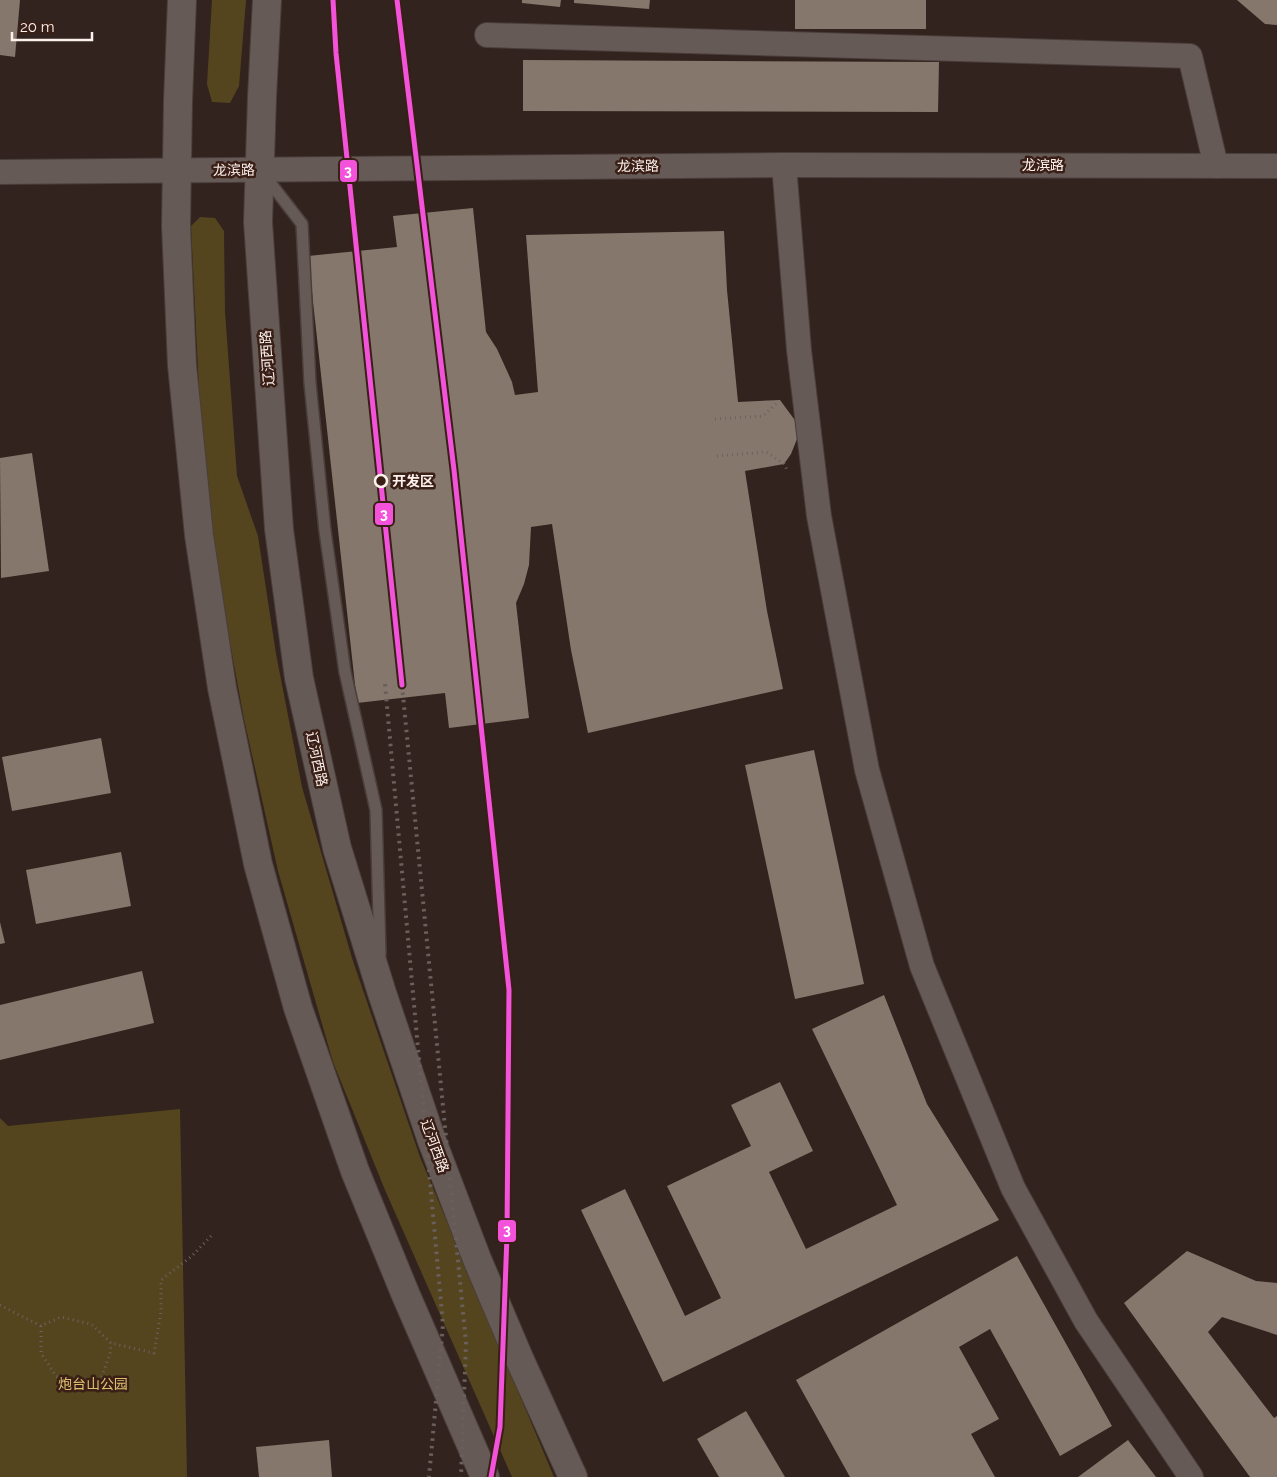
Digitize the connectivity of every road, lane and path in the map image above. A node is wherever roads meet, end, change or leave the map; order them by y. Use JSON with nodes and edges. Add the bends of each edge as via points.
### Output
{"nodes":[{"id":1,"x":182,"y":0,"type":"edge"},
{"id":2,"x":267,"y":0,"type":"edge"},
{"id":3,"x":487,"y":35,"type":"dead end"},
{"id":4,"x":784,"y":165,"type":"junction"},
{"id":5,"x":1216,"y":166,"type":"junction"},
{"id":6,"x":1277,"y":166,"type":"edge"},
{"id":7,"x":259,"y":169,"type":"junction"},
{"id":8,"x":177,"y":170,"type":"junction"},
{"id":9,"x":0,"y":172,"type":"edge"},
{"id":10,"x":780,"y":400,"type":"dead end"},
{"id":11,"x":715,"y":419,"type":"dead end"},
{"id":12,"x":717,"y":456,"type":"dead end"},
{"id":13,"x":784,"y":464,"type":"dead end"},
{"id":14,"x":382,"y":993,"type":"junction"},
{"id":15,"x":213,"y":1234,"type":"dead end"},
{"id":16,"x":0,"y":1305,"type":"edge"},
{"id":17,"x":41,"y":1326,"type":"junction"},
{"id":18,"x":111,"y":1343,"type":"junction"},
{"id":19,"x":485,"y":1477,"type":"edge"},
{"id":20,"x":573,"y":1477,"type":"edge"},
{"id":21,"x":1191,"y":1477,"type":"edge"}],
"edges":[{"from":1,"to":8,"type":"main road"},
{"from":2,"to":7,"type":"main road","name":"辽河西路"},
{"from":3,"to":5,"type":"street","via":[[1190,56]]},
{"from":4,"to":5,"type":"street","name":"龙滨路"},
{"from":4,"to":7,"type":"street","name":"龙滨路"},
{"from":4,"to":21,"type":"street","via":[[799,350],[819,516],[867,770],[922,966],[1013,1188],[1086,1321]]},
{"from":5,"to":6,"type":"street","name":"龙滨路"},
{"from":7,"to":8,"type":"street","name":"龙滨路"},
{"from":7,"to":14,"type":"main road","name":"辽河西路","via":[[258,222],[279,529],[299,678],[337,848]]},
{"from":7,"to":14,"type":"lane","via":[[302,224],[310,383],[325,530],[345,672],[376,810]]},
{"from":8,"to":9,"type":"street","name":"龙滨路"},
{"from":8,"to":19,"type":"main road","via":[[182,365],[199,535],[222,688],[258,864],[298,1008],[355,1171]]},
{"from":10,"to":11,"type":"path","via":[[763,416]]},
{"from":12,"to":13,"type":"path","via":[[766,452]]},
{"from":14,"to":20,"type":"main road","name":"辽河西路","via":[[432,1141],[477,1259]]},
{"from":15,"to":18,"type":"path","via":[[192,1256],[161,1280],[161,1312],[154,1353]]},
{"from":16,"to":17,"type":"path"},
{"from":17,"to":18,"type":"path","via":[[61,1317],[91,1324]]},
{"from":17,"to":18,"type":"path","via":[[41,1353],[56,1376],[82,1387],[101,1378]]}]}
